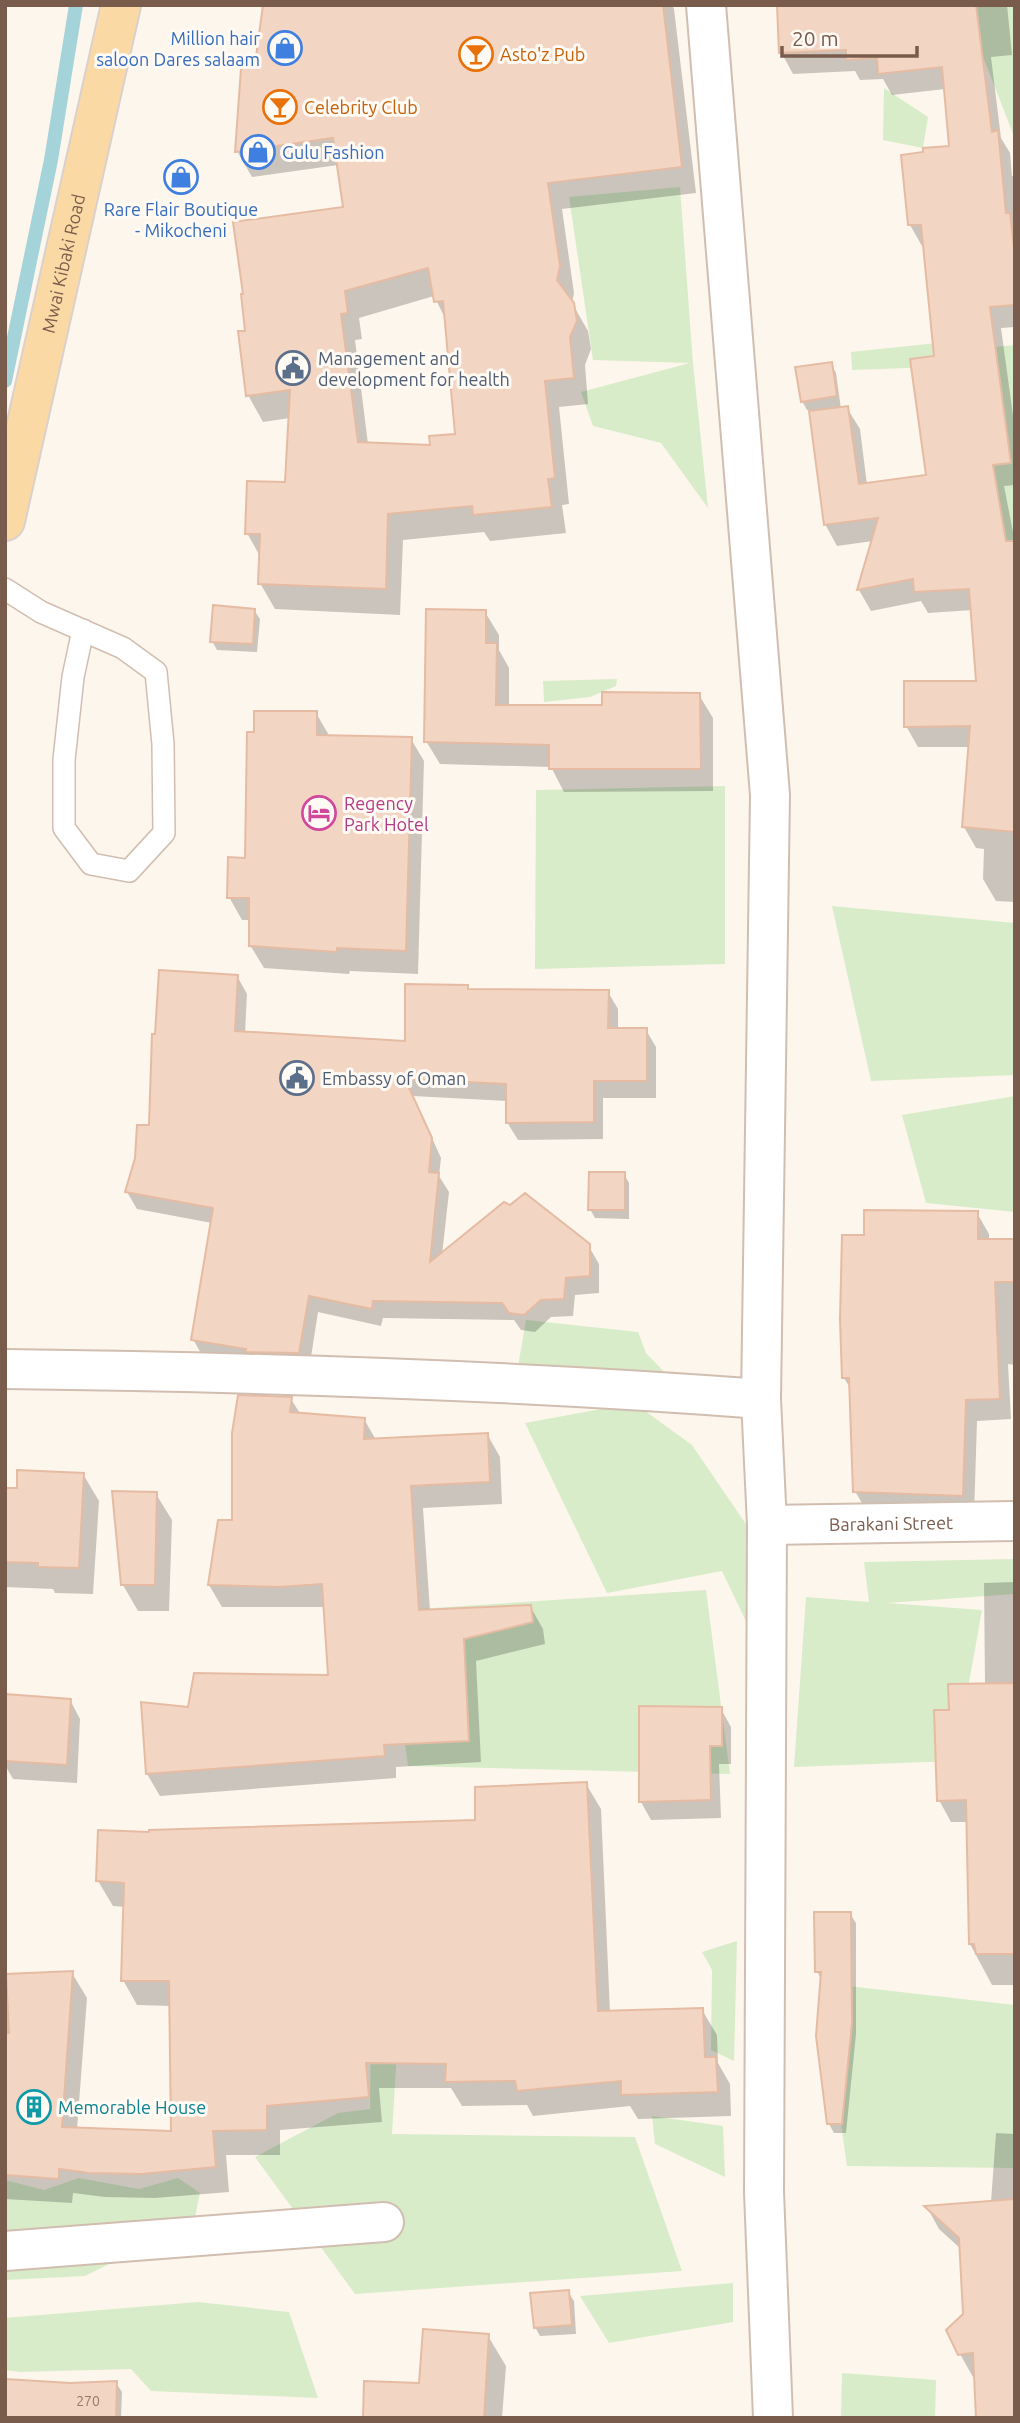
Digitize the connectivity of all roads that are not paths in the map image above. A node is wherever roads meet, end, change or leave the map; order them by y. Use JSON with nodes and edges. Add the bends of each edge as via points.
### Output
{"nodes":[{"id":1,"x":121,"y":5,"type":"edge"},
{"id":2,"x":706,"y":5,"type":"edge"},
{"id":3,"x":5,"y":521,"type":"edge"},
{"id":4,"x":5,"y":589,"type":"edge"},
{"id":5,"x":83,"y":630,"type":"junction"},
{"id":6,"x":5,"y":1369,"type":"edge"},
{"id":7,"x":761,"y":1399,"type":"junction"},
{"id":8,"x":1015,"y":1521,"type":"edge"},
{"id":9,"x":766,"y":1525,"type":"junction"},
{"id":10,"x":384,"y":2222,"type":"dead end"},
{"id":11,"x":5,"y":2251,"type":"edge"},
{"id":12,"x":773,"y":2418,"type":"edge"}],
"edges":[{"from":1,"to":3,"type":"main road","name":"Mwai Kibaki Road"},
{"from":2,"to":7,"type":"street","via":[[770,795]]},
{"from":4,"to":5,"type":"lane","via":[[41,612]]},
{"from":5,"to":5,"type":"lane","via":[[123,648],[156,672],[164,834],[129,871],[91,864],[64,828],[64,760]]},
{"from":6,"to":7,"type":"street","via":[[212,1372]]},
{"from":7,"to":9,"type":"street"},
{"from":8,"to":9,"type":"street","name":"Barakani Street"},
{"from":9,"to":12,"type":"street","via":[[764,2192]]},
{"from":10,"to":11,"type":"street"}]}
